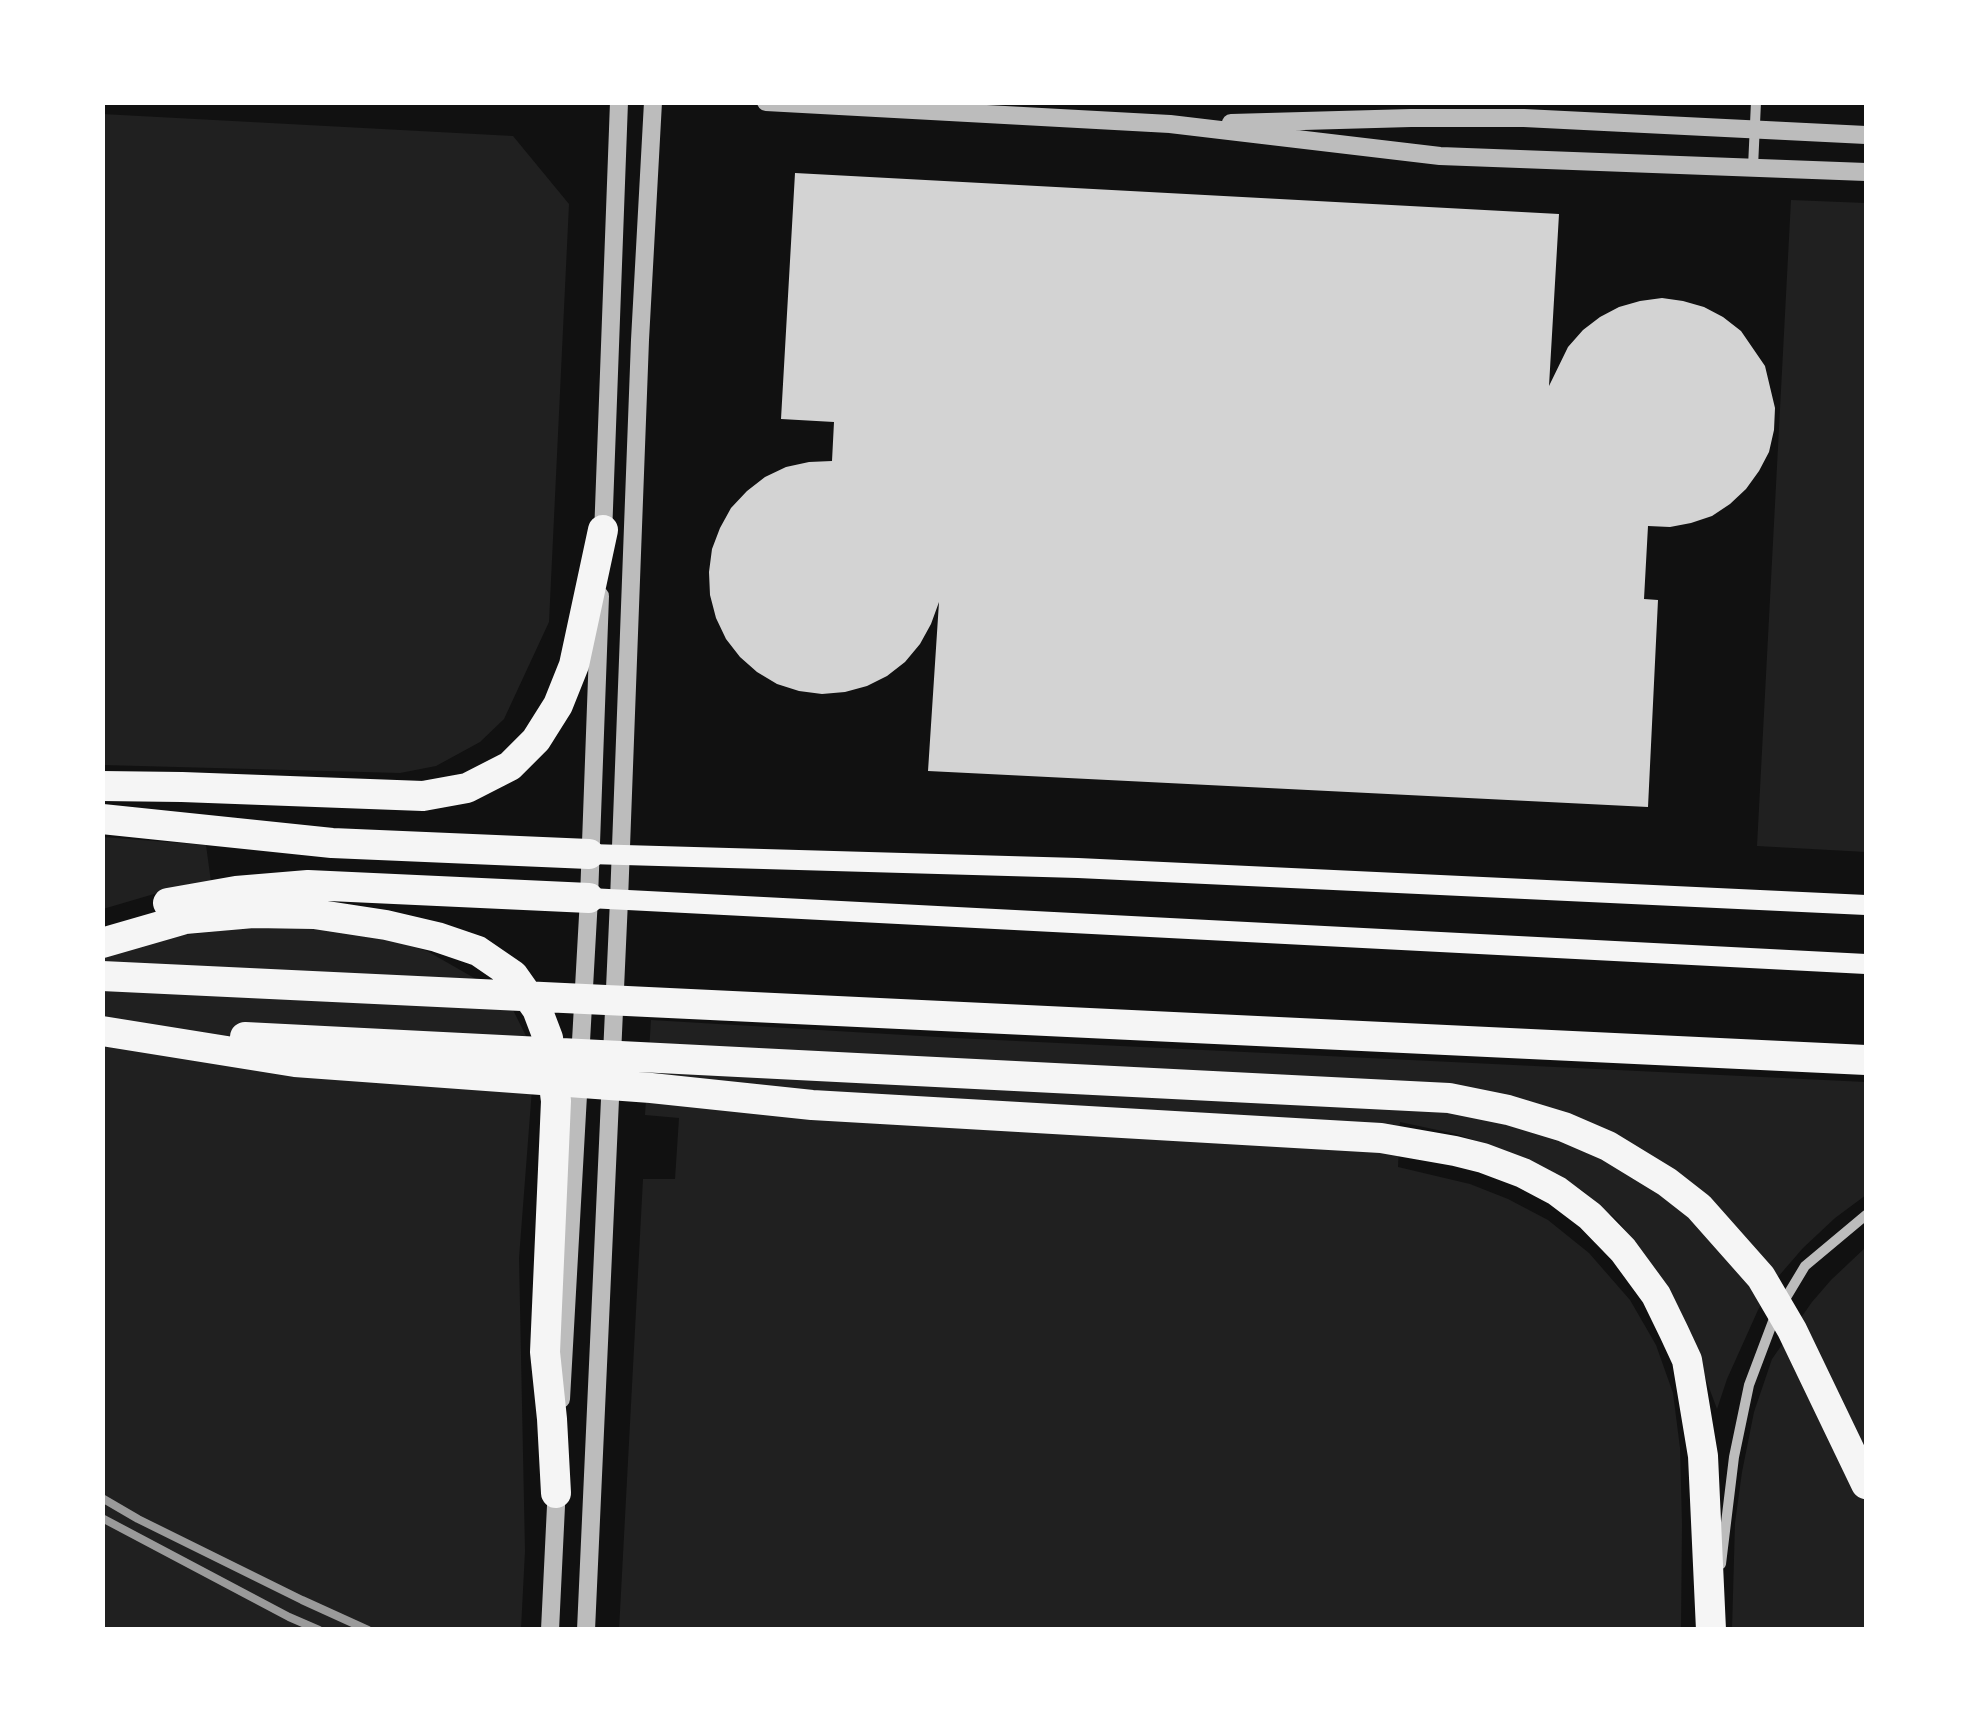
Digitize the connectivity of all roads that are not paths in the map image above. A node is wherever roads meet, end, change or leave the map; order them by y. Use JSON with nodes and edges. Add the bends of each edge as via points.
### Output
{"nodes":[{"id":1,"x":620,"y":102,"type":"edge"},
{"id":2,"x":652,"y":102,"type":"edge"},
{"id":3,"x":766,"y":102,"type":"edge"},
{"id":4,"x":1756,"y":102,"type":"edge"},
{"id":5,"x":1170,"y":124,"type":"junction"},
{"id":6,"x":1755,"y":129,"type":"junction"},
{"id":7,"x":1866,"y":134,"type":"edge"},
{"id":8,"x":1752,"y":167,"type":"junction"},
{"id":9,"x":1866,"y":172,"type":"edge"},
{"id":10,"x":603,"y":530,"type":"junction"},
{"id":11,"x":102,"y":786,"type":"edge"},
{"id":12,"x":102,"y":820,"type":"edge"},
{"id":13,"x":590,"y":854,"type":"junction"},
{"id":14,"x":621,"y":854,"type":"junction"},
{"id":15,"x":589,"y":898,"type":"junction"},
{"id":16,"x":620,"y":900,"type":"junction"},
{"id":17,"x":1866,"y":905,"type":"edge"},
{"id":18,"x":102,"y":927,"type":"edge"},
{"id":19,"x":102,"y":943,"type":"edge"},
{"id":20,"x":1866,"y":964,"type":"edge"},
{"id":21,"x":102,"y":976,"type":"edge"},
{"id":22,"x":102,"y":1030,"type":"edge"},
{"id":23,"x":1866,"y":1060,"type":"edge"},
{"id":24,"x":1866,"y":1215,"type":"edge"},
{"id":25,"x":1866,"y":1484,"type":"edge"},
{"id":26,"x":556,"y":1493,"type":"junction"},
{"id":27,"x":550,"y":1630,"type":"edge"},
{"id":28,"x":586,"y":1630,"type":"edge"},
{"id":29,"x":1712,"y":1630,"type":"edge"}],
"edges":[{"from":1,"to":10,"type":"street"},
{"from":2,"to":14,"type":"street"},
{"from":3,"to":5,"type":"street"},
{"from":4,"to":6,"type":"street"},
{"from":5,"to":6,"type":"street","via":[[1524,118]]},
{"from":5,"to":8,"type":"street","via":[[1440,156]]},
{"from":6,"to":7,"type":"street"},
{"from":6,"to":8,"type":"street"},
{"from":8,"to":9,"type":"street"},
{"from":10,"to":11,"type":"highway","via":[[574,665],[558,705],[510,766],[468,788],[424,796]]},
{"from":10,"to":13,"type":"street"},
{"from":12,"to":13,"type":"highway","via":[[332,844]]},
{"from":13,"to":14,"type":"main road"},
{"from":13,"to":15,"type":"street"},
{"from":14,"to":16,"type":"street"},
{"from":14,"to":17,"type":"main road"},
{"from":15,"to":16,"type":"main road"},
{"from":15,"to":18,"type":"highway","via":[[308,886],[176,901]]},
{"from":15,"to":26,"type":"street"},
{"from":16,"to":20,"type":"main road"},
{"from":16,"to":28,"type":"street"},
{"from":19,"to":26,"type":"highway","via":[[185,919],[314,914],[437,936],[478,951],[514,975],[548,1038],[556,1100],[545,1352]]},
{"from":21,"to":23,"type":"highway"},
{"from":22,"to":25,"type":"highway","via":[[1449,1098],[1508,1110],[1608,1146],[1699,1208],[1761,1278]]},
{"from":22,"to":29,"type":"highway","via":[[295,1062],[812,1105],[1362,1137],[1484,1158],[1557,1191],[1590,1216],[1656,1294],[1686,1360],[1694,1396],[1704,1456]]},
{"from":24,"to":29,"type":"street","via":[[1806,1266],[1774,1316],[1749,1385],[1734,1457]]},
{"from":26,"to":27,"type":"street"}]}
